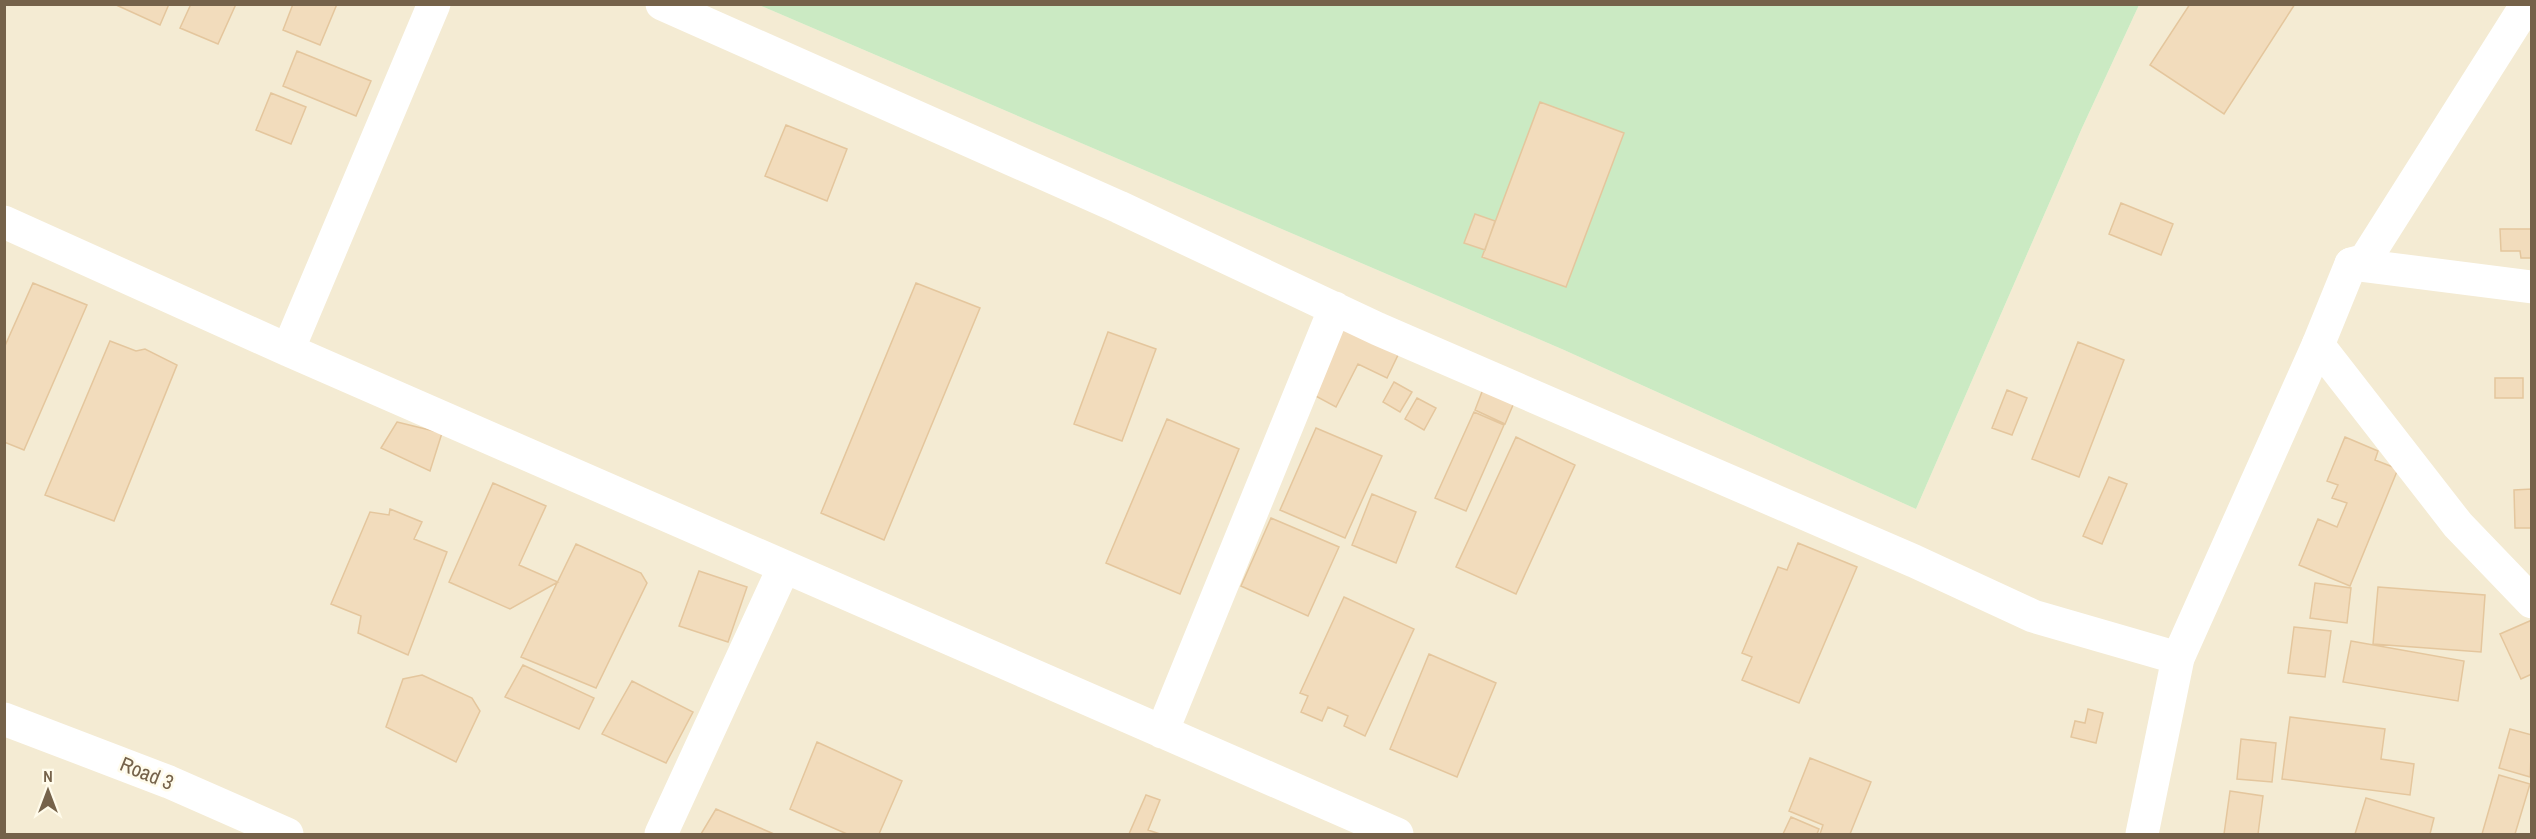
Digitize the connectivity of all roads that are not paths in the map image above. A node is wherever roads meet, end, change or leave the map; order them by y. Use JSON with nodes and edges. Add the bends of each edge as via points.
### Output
{"nodes":[{"id":1,"x":434,"y":4,"type":"edge"},
{"id":2,"x":662,"y":4,"type":"edge"},
{"id":3,"x":2523,"y":8,"type":"edge"},
{"id":4,"x":4,"y":222,"type":"edge"},
{"id":5,"x":2350,"y":264,"type":"junction"},
{"id":6,"x":2532,"y":287,"type":"edge"},
{"id":7,"x":1335,"y":308,"type":"junction"},
{"id":8,"x":2318,"y":345,"type":"junction"},
{"id":9,"x":288,"y":350,"type":"junction"},
{"id":10,"x":784,"y":567,"type":"junction"},
{"id":11,"x":2532,"y":602,"type":"edge"},
{"id":12,"x":2178,"y":658,"type":"junction"},
{"id":13,"x":4,"y":719,"type":"edge"},
{"id":14,"x":1162,"y":732,"type":"junction"},
{"id":15,"x":287,"y":834,"type":"edge"},
{"id":16,"x":661,"y":834,"type":"edge"},
{"id":17,"x":1397,"y":834,"type":"edge"},
{"id":18,"x":2142,"y":834,"type":"edge"}],
"edges":[{"from":1,"to":9,"type":"street"},
{"from":2,"to":7,"type":"street","via":[[1119,207]]},
{"from":3,"to":5,"type":"street","via":[[2365,260]]},
{"from":4,"to":9,"type":"street"},
{"from":5,"to":6,"type":"street"},
{"from":5,"to":8,"type":"street"},
{"from":7,"to":12,"type":"street","via":[[2033,616]]},
{"from":7,"to":14,"type":"street"},
{"from":8,"to":11,"type":"street","via":[[2458,525]]},
{"from":8,"to":12,"type":"street"},
{"from":9,"to":10,"type":"street"},
{"from":10,"to":14,"type":"street"},
{"from":10,"to":16,"type":"street"},
{"from":12,"to":18,"type":"street"},
{"from":13,"to":15,"type":"street","name":"Road 3","via":[[170,782]]},
{"from":14,"to":17,"type":"street"}]}
